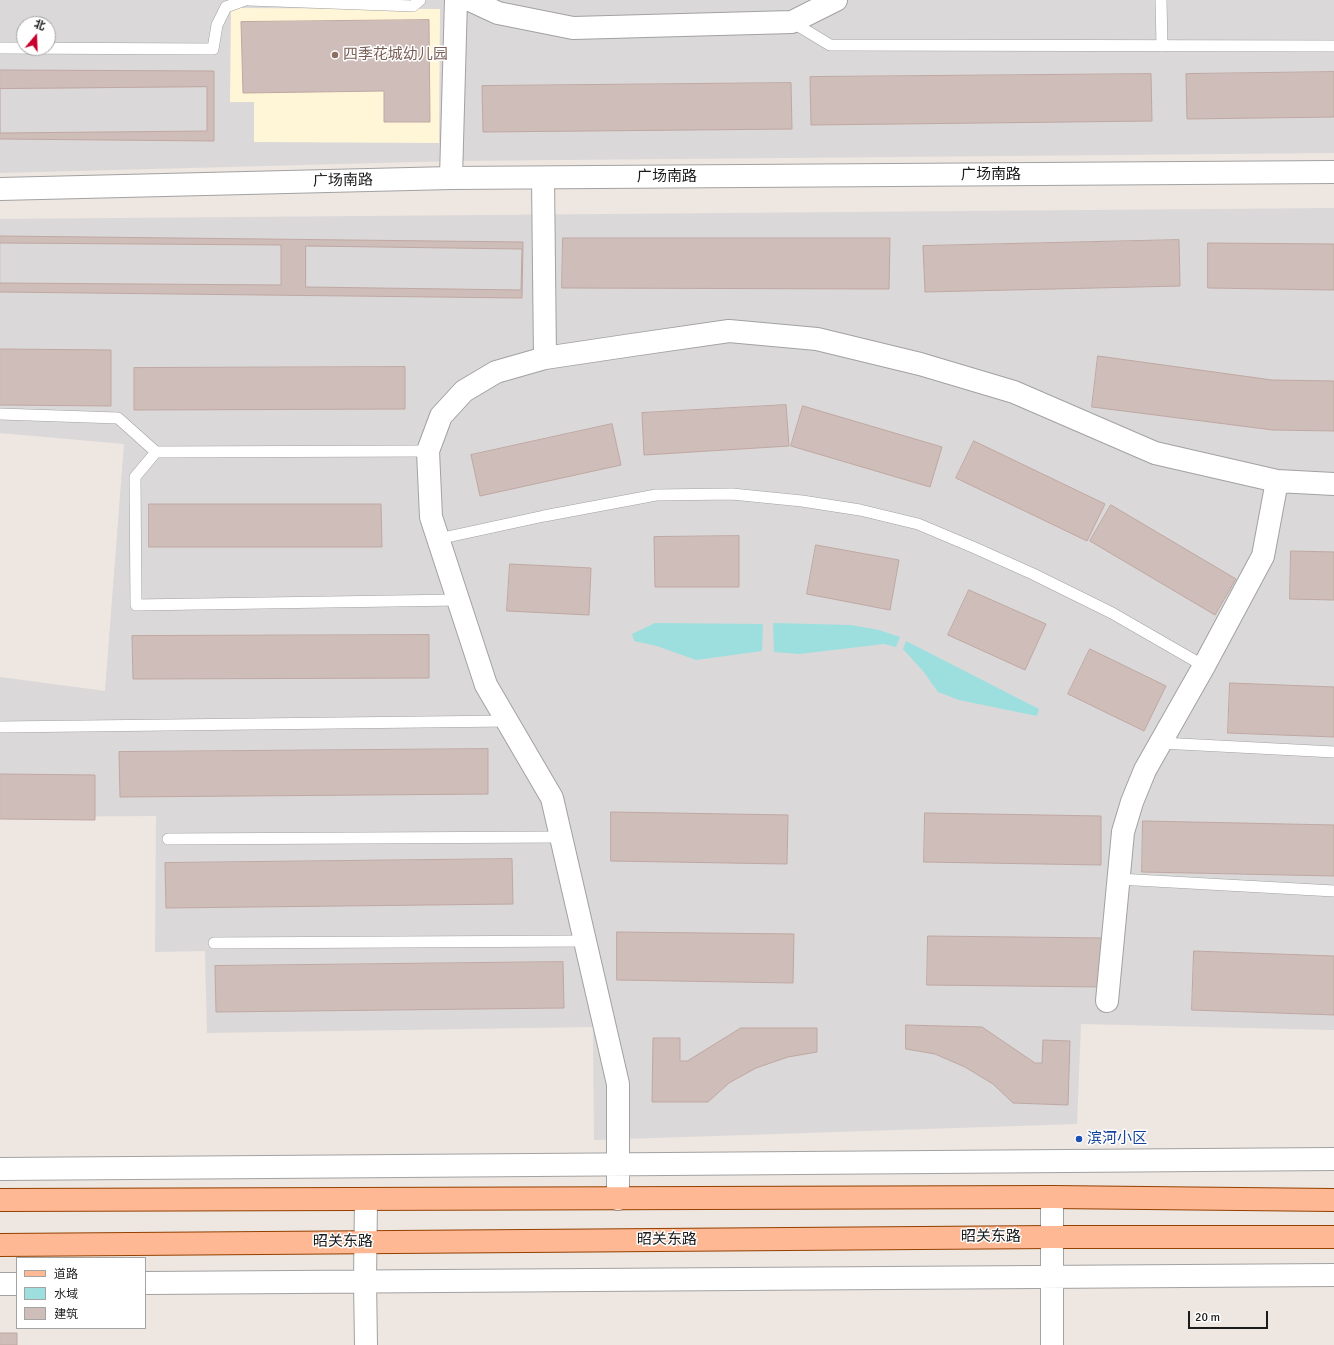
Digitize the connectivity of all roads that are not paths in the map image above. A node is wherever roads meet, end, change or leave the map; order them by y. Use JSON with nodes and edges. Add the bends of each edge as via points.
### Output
{"nodes":[{"id":1,"x":247,"y":0,"type":"edge"},
{"id":2,"x":420,"y":0,"type":"edge"},
{"id":3,"x":456,"y":0,"type":"edge"},
{"id":4,"x":470,"y":0,"type":"edge"},
{"id":5,"x":836,"y":0,"type":"edge"},
{"id":6,"x":1162,"y":0,"type":"edge"},
{"id":7,"x":792,"y":22,"type":"junction"},
{"id":8,"x":1162,"y":46,"type":"junction"},
{"id":9,"x":1334,"y":46,"type":"edge"},
{"id":10,"x":0,"y":48,"type":"edge"},
{"id":11,"x":1334,"y":172,"type":"edge"},
{"id":12,"x":451,"y":178,"type":"junction"},
{"id":13,"x":543,"y":178,"type":"junction"},
{"id":14,"x":0,"y":188,"type":"edge"},
{"id":15,"x":545,"y":358,"type":"junction"},
{"id":16,"x":0,"y":414,"type":"edge"},
{"id":17,"x":428,"y":451,"type":"junction"},
{"id":18,"x":156,"y":452,"type":"junction"},
{"id":19,"x":1277,"y":481,"type":"junction"},
{"id":20,"x":1334,"y":484,"type":"edge"},
{"id":21,"x":438,"y":539,"type":"junction"},
{"id":22,"x":458,"y":600,"type":"junction"},
{"id":23,"x":1204,"y":666,"type":"junction"},
{"id":24,"x":508,"y":721,"type":"junction"},
{"id":25,"x":0,"y":727,"type":"edge"},
{"id":26,"x":1161,"y":743,"type":"junction"},
{"id":27,"x":1334,"y":752,"type":"edge"},
{"id":28,"x":561,"y":837,"type":"junction"},
{"id":29,"x":168,"y":839,"type":"dead end"},
{"id":30,"x":1118,"y":879,"type":"junction"},
{"id":31,"x":1334,"y":891,"type":"edge"},
{"id":32,"x":584,"y":941,"type":"junction"},
{"id":33,"x":214,"y":943,"type":"dead end"},
{"id":34,"x":1107,"y":1001,"type":"dead end"},
{"id":35,"x":1334,"y":1159,"type":"edge"},
{"id":36,"x":618,"y":1164,"type":"junction"},
{"id":37,"x":0,"y":1169,"type":"edge"},
{"id":38,"x":1052,"y":1197,"type":"junction"},
{"id":39,"x":366,"y":1199,"type":"junction"},
{"id":40,"x":618,"y":1199,"type":"junction"},
{"id":41,"x":0,"y":1200,"type":"edge"},
{"id":42,"x":1334,"y":1200,"type":"edge"},
{"id":43,"x":1052,"y":1237,"type":"junction"},
{"id":44,"x":1334,"y":1237,"type":"edge"},
{"id":45,"x":365,"y":1242,"type":"junction"},
{"id":46,"x":0,"y":1244,"type":"edge"},
{"id":47,"x":1334,"y":1275,"type":"edge"},
{"id":48,"x":1052,"y":1277,"type":"junction"},
{"id":49,"x":365,"y":1281,"type":"junction"},
{"id":50,"x":146,"y":1283,"type":"edge"},
{"id":51,"x":0,"y":1284,"type":"edge"},
{"id":52,"x":16,"y":1284,"type":"edge"},
{"id":53,"x":366,"y":1345,"type":"edge"},
{"id":54,"x":1052,"y":1345,"type":"edge"}],
"edges":[{"from":1,"to":2,"type":"lane","via":[[413,6]]},
{"from":1,"to":10,"type":"lane","via":[[226,7],[217,25],[213,49]]},
{"from":3,"to":12,"type":"street"},
{"from":4,"to":7,"type":"street","via":[[498,13],[573,28]]},
{"from":5,"to":7,"type":"street"},
{"from":6,"to":8,"type":"lane"},
{"from":7,"to":8,"type":"lane","via":[[830,45]]},
{"from":8,"to":9,"type":"lane"},
{"from":11,"to":13,"type":"street","name":"广场南路"},
{"from":12,"to":13,"type":"street","name":"广场南路"},
{"from":12,"to":14,"type":"street","name":"广场南路"},
{"from":13,"to":15,"type":"street"},
{"from":15,"to":17,"type":"street","via":[[496,372],[464,391],[441,416]]},
{"from":15,"to":19,"type":"street","via":[[729,331],[817,339],[920,364],[1014,392],[1155,453]]},
{"from":16,"to":18,"type":"lane","via":[[118,418]]},
{"from":17,"to":18,"type":"lane"},
{"from":17,"to":21,"type":"street","via":[[431,517]]},
{"from":18,"to":22,"type":"lane","via":[[135,477],[136,605]]},
{"from":19,"to":20,"type":"street"},
{"from":19,"to":23,"type":"street","via":[[1263,556]]},
{"from":21,"to":22,"type":"street"},
{"from":21,"to":23,"type":"lane","via":[[656,495],[732,494],[860,510],[918,524],[1033,574],[1112,613]]},
{"from":22,"to":24,"type":"street","via":[[486,685]]},
{"from":23,"to":26,"type":"street"},
{"from":24,"to":25,"type":"lane"},
{"from":24,"to":28,"type":"street","via":[[552,798]]},
{"from":26,"to":27,"type":"lane"},
{"from":26,"to":30,"type":"street","via":[[1145,770],[1132,802],[1123,832]]},
{"from":28,"to":29,"type":"lane"},
{"from":28,"to":32,"type":"street"},
{"from":30,"to":31,"type":"lane"},
{"from":30,"to":34,"type":"street"},
{"from":32,"to":33,"type":"lane"},
{"from":32,"to":36,"type":"street","via":[[618,1084]]},
{"from":35,"to":36,"type":"street"},
{"from":36,"to":37,"type":"street"},
{"from":36,"to":40,"type":"street"},
{"from":38,"to":40,"type":"main road"},
{"from":38,"to":42,"type":"main road"},
{"from":38,"to":43,"type":"street"},
{"from":39,"to":40,"type":"main road"},
{"from":39,"to":41,"type":"main road"},
{"from":39,"to":45,"type":"street"},
{"from":43,"to":44,"type":"main road","name":"昭关东路"},
{"from":43,"to":45,"type":"main road","name":"昭关东路"},
{"from":43,"to":48,"type":"street"},
{"from":45,"to":46,"type":"main road","name":"昭关东路"},
{"from":45,"to":49,"type":"street"},
{"from":47,"to":48,"type":"street"},
{"from":48,"to":49,"type":"street"},
{"from":48,"to":54,"type":"street"},
{"from":49,"to":50,"type":"street"},
{"from":49,"to":53,"type":"street"},
{"from":51,"to":52,"type":"street"}]}
